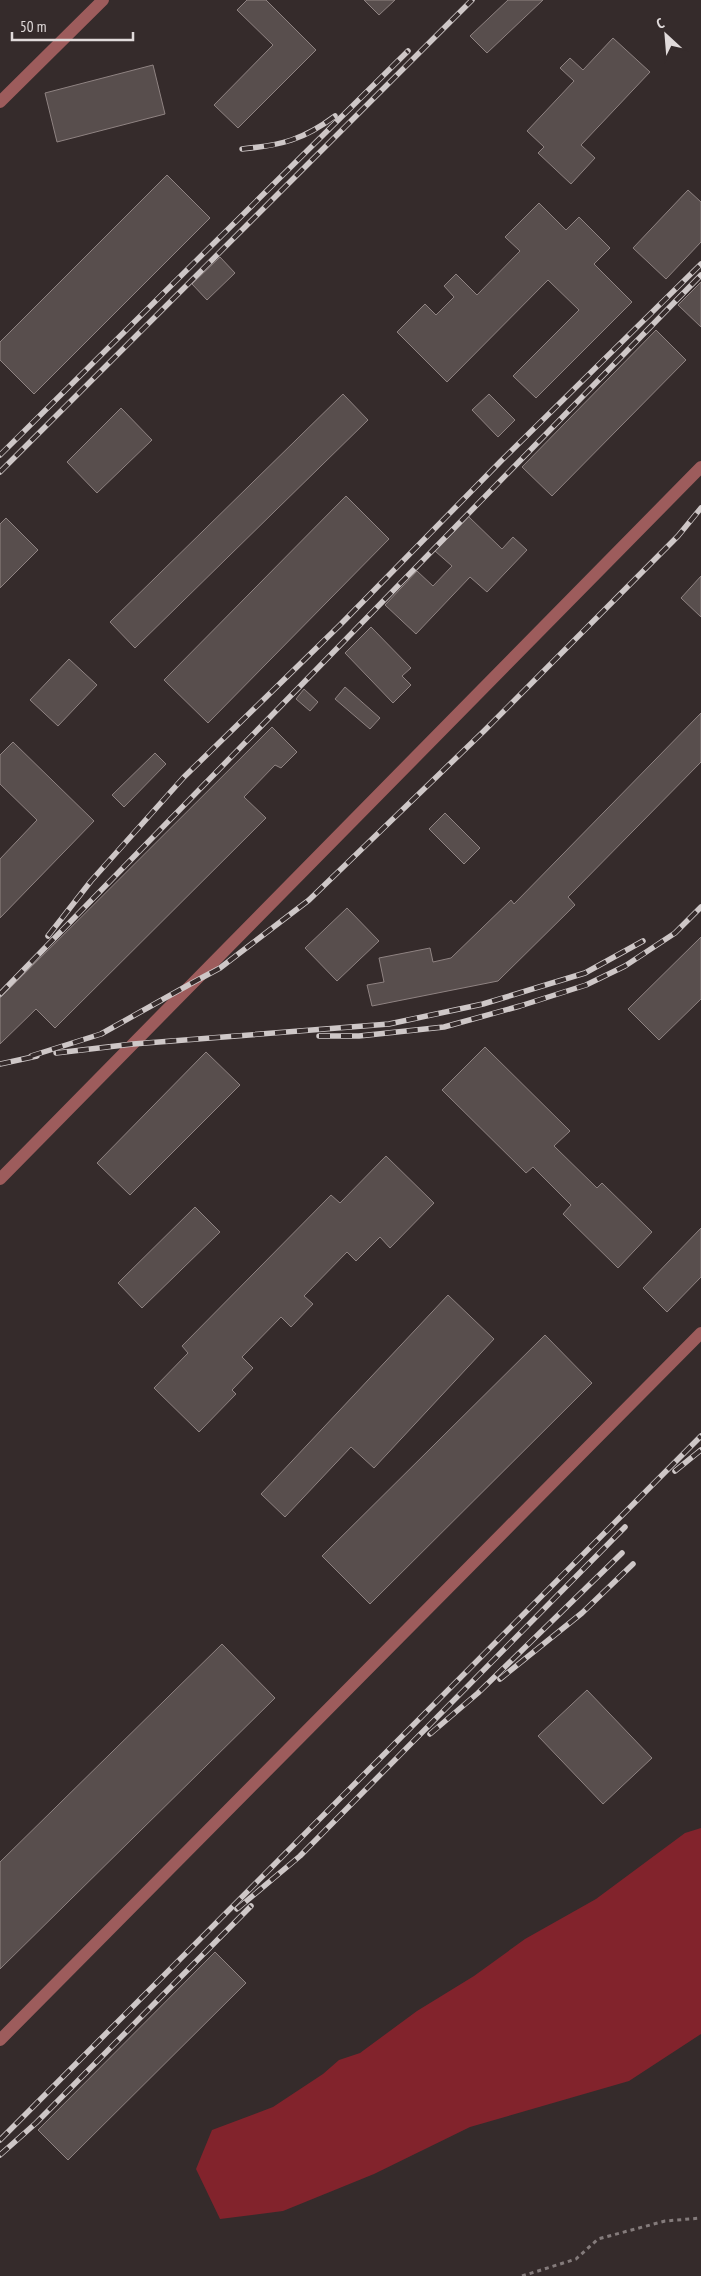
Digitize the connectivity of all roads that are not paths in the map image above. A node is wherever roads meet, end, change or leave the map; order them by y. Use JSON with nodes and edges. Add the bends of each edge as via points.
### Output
{"nodes":[{"id":1,"x":103,"y":0,"type":"edge"},
{"id":2,"x":0,"y":102,"type":"edge"},
{"id":3,"x":701,"y":467,"type":"edge"},
{"id":4,"x":0,"y":1179,"type":"edge"},
{"id":5,"x":701,"y":1333,"type":"edge"},
{"id":6,"x":0,"y":2040,"type":"edge"}],
"edges":[{"from":1,"to":2,"type":"lane"},
{"from":3,"to":4,"type":"lane"},
{"from":5,"to":6,"type":"lane"}]}
